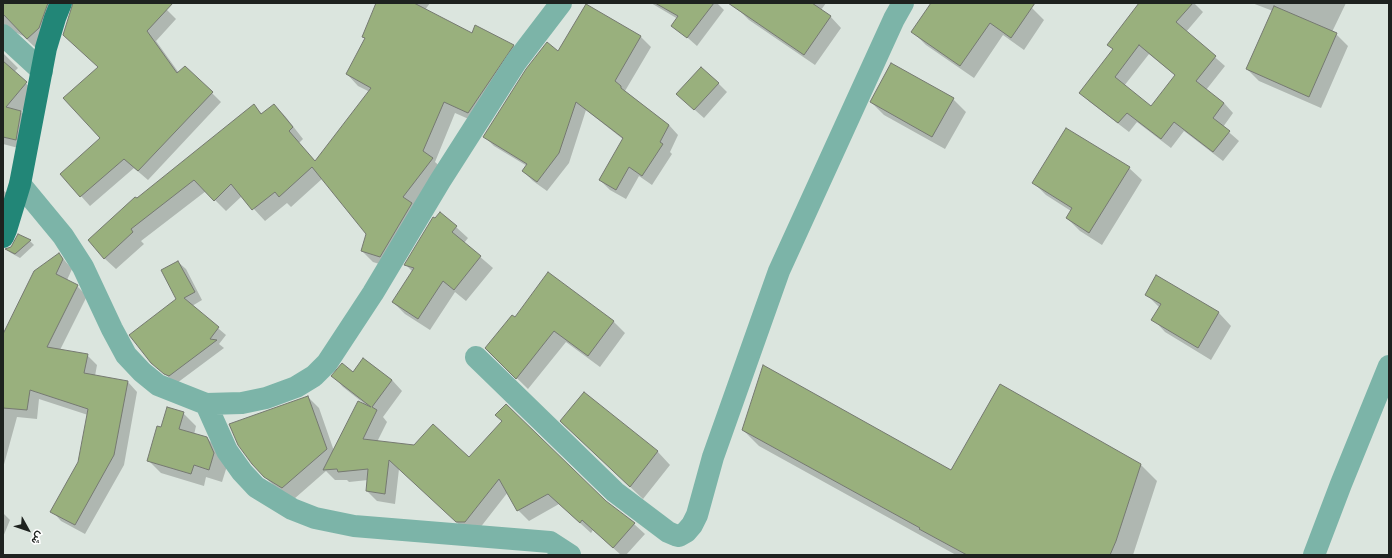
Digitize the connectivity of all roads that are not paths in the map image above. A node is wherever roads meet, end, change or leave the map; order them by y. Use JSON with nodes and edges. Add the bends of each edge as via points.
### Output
{"nodes":[{"id":1,"x":61,"y":3,"type":"edge"},
{"id":2,"x":561,"y":3,"type":"edge"},
{"id":3,"x":903,"y":3,"type":"edge"},
{"id":4,"x":3,"y":35,"type":"edge"},
{"id":5,"x":42,"y":71,"type":"junction"},
{"id":6,"x":20,"y":184,"type":"junction"},
{"id":7,"x":3,"y":237,"type":"edge"},
{"id":8,"x":476,"y":357,"type":"dead end"},
{"id":9,"x":1389,"y":366,"type":"edge"},
{"id":10,"x":206,"y":404,"type":"junction"},
{"id":11,"x":570,"y":555,"type":"edge"},
{"id":12,"x":1314,"y":555,"type":"edge"}],
"edges":[{"from":1,"to":5,"type":"main road","via":[[46,48]]},
{"from":2,"to":10,"type":"street","via":[[516,62],[327,363],[314,376],[296,387],[266,398],[242,403]]},
{"from":3,"to":8,"type":"street","via":[[779,271],[713,457],[698,515],[686,532],[679,536],[668,532],[616,492]]},
{"from":4,"to":5,"type":"street"},
{"from":5,"to":6,"type":"main road"},
{"from":6,"to":7,"type":"main road"},
{"from":6,"to":10,"type":"street","via":[[63,236],[83,267],[126,355],[158,385]]},
{"from":9,"to":12,"type":"street"},
{"from":10,"to":11,"type":"street","via":[[227,451],[242,472],[256,487],[292,509],[314,518],[354,526],[545,541],[560,547]]}]}
